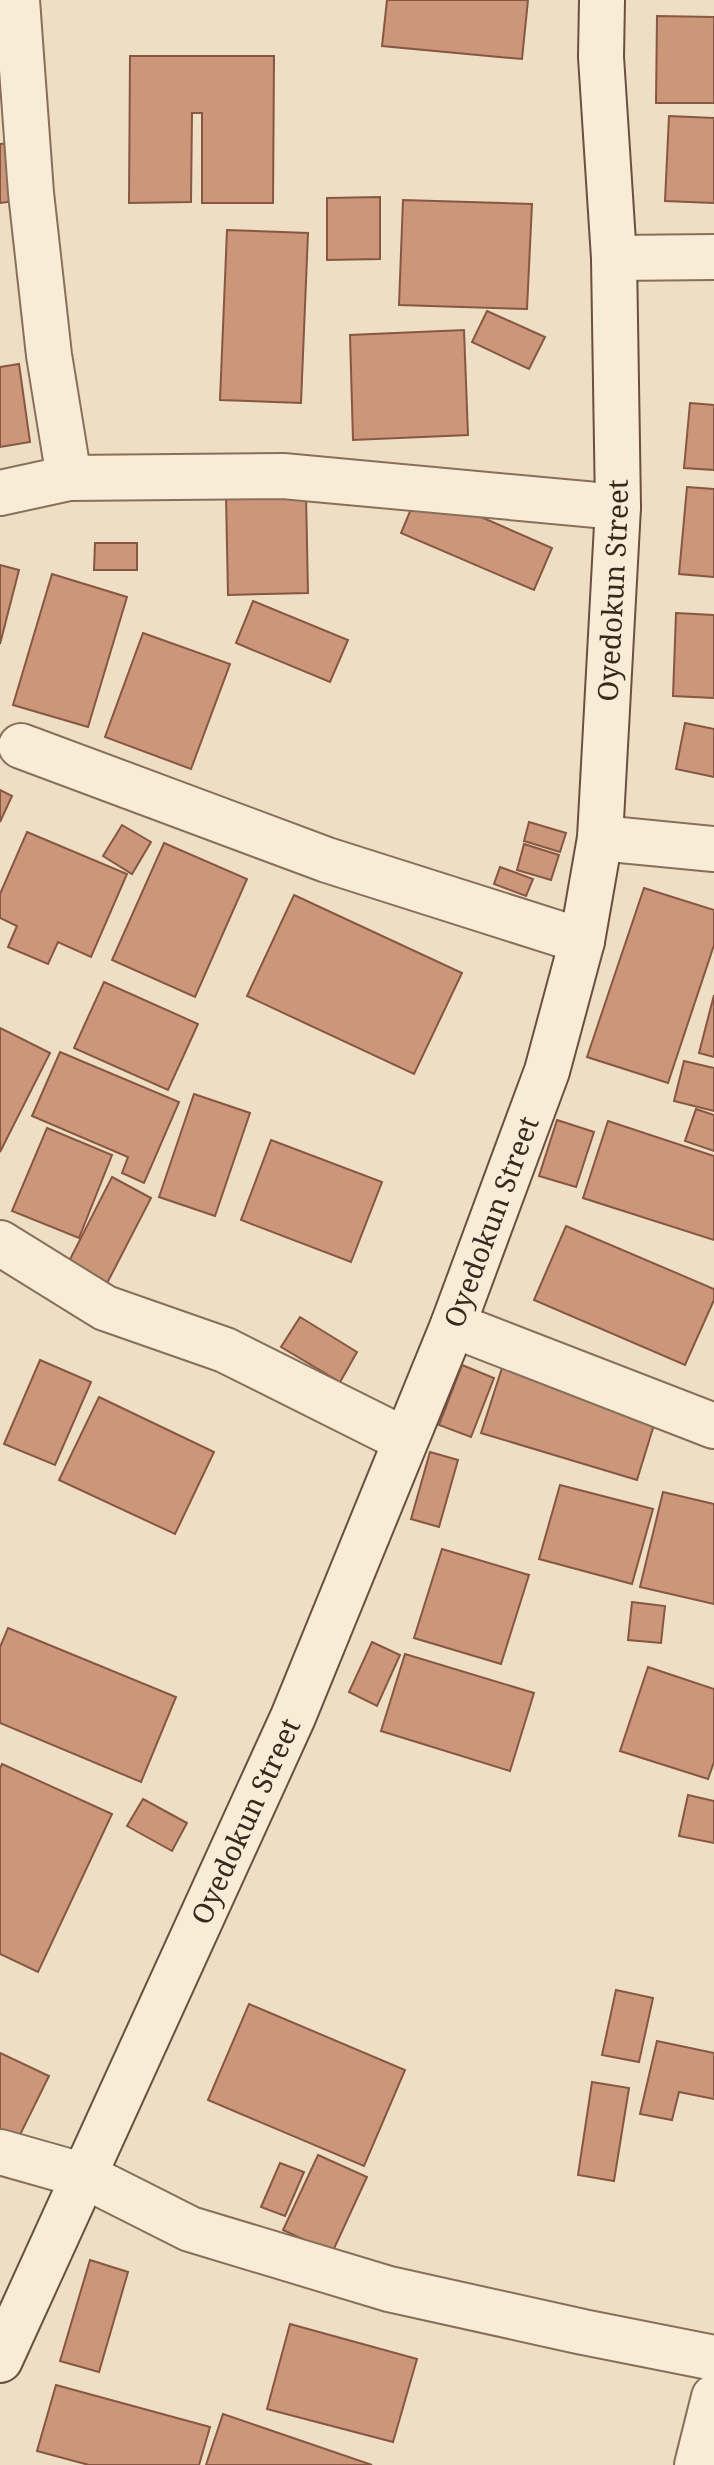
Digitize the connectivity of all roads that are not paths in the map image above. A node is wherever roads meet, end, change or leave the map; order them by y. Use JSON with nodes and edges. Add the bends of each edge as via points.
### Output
{"nodes":[{"id":1,"x":17,"y":0,"type":"edge"},
{"id":2,"x":602,"y":0,"type":"edge"},
{"id":3,"x":714,"y":257,"type":"edge"},
{"id":4,"x":614,"y":258,"type":"junction"},
{"id":5,"x":69,"y":478,"type":"junction"},
{"id":6,"x":0,"y":493,"type":"edge"},
{"id":7,"x":618,"y":507,"type":"junction"},
{"id":8,"x":21,"y":746,"type":"dead end"},
{"id":9,"x":600,"y":838,"type":"junction"},
{"id":10,"x":714,"y":849,"type":"edge"},
{"id":11,"x":582,"y":941,"type":"junction"},
{"id":12,"x":0,"y":1243,"type":"edge"},
{"id":13,"x":453,"y":1325,"type":"junction"},
{"id":14,"x":714,"y":1426,"type":"edge"},
{"id":15,"x":405,"y":1440,"type":"junction"},
{"id":16,"x":0,"y":2152,"type":"edge"},
{"id":17,"x":85,"y":2176,"type":"junction"},
{"id":18,"x":714,"y":2358,"type":"edge"},
{"id":19,"x":0,"y":2360,"type":"edge"},
{"id":20,"x":714,"y":2397,"type":"edge"},
{"id":21,"x":697,"y":2465,"type":"edge"}],
"edges":[{"from":1,"to":5,"type":"street","via":[[32,208]]},
{"from":2,"to":4,"type":"street","name":"Oyedokun Street"},
{"from":3,"to":4,"type":"street"},
{"from":4,"to":7,"type":"street","name":"Oyedokun Street"},
{"from":5,"to":6,"type":"street"},
{"from":5,"to":7,"type":"street","via":[[283,476]]},
{"from":7,"to":9,"type":"street","name":"Oyedokun Street"},
{"from":8,"to":11,"type":"street","via":[[327,860]]},
{"from":9,"to":10,"type":"street"},
{"from":9,"to":11,"type":"street","name":"Oyedokun Street"},
{"from":11,"to":13,"type":"street","name":"Oyedokun Street","via":[[547,1071]]},
{"from":12,"to":15,"type":"street","via":[[105,1308],[225,1350]]},
{"from":13,"to":14,"type":"street"},
{"from":13,"to":15,"type":"street","name":"Oyedokun Street"},
{"from":15,"to":17,"type":"street","name":"Oyedokun Street","via":[[293,1717]]},
{"from":16,"to":17,"type":"street"},
{"from":17,"to":18,"type":"street","via":[[190,2229],[389,2289]]},
{"from":17,"to":19,"type":"street","name":"Oyedokun Street"},
{"from":20,"to":21,"type":"street"}]}
